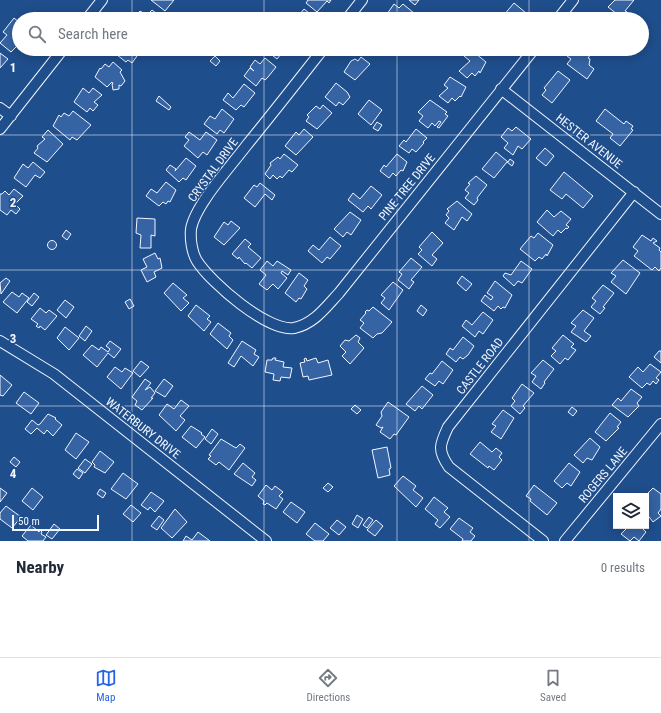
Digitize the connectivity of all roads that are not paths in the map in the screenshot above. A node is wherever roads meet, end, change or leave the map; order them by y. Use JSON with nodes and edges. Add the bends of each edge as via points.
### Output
{"nodes":[{"id":1,"x":102,"y":0,"type":"edge"},
{"id":2,"x":362,"y":0,"type":"edge"},
{"id":3,"x":573,"y":0,"type":"edge"},
{"id":4,"x":93,"y":12,"type":"edge"},
{"id":5,"x":353,"y":12,"type":"edge"},
{"id":6,"x":564,"y":12,"type":"edge"},
{"id":7,"x":58,"y":56,"type":"edge"},
{"id":8,"x":318,"y":56,"type":"edge"},
{"id":9,"x":528,"y":56,"type":"edge"},
{"id":10,"x":501,"y":90,"type":"junction"},
{"id":11,"x":0,"y":108,"type":"edge"},
{"id":12,"x":11,"y":116,"type":"junction"},
{"id":13,"x":0,"y":129,"type":"edge"},
{"id":14,"x":634,"y":192,"type":"junction"},
{"id":15,"x":661,"y":214,"type":"edge"},
{"id":16,"x":290,"y":328,"type":"joint"},
{"id":17,"x":0,"y":341,"type":"edge"},
{"id":18,"x":661,"y":424,"type":"edge"},
{"id":19,"x":266,"y":541,"type":"edge"},
{"id":20,"x":543,"y":541,"type":"edge"},
{"id":21,"x":565,"y":541,"type":"edge"}],
"edges":[{"from":1,"to":4,"type":"street"},
{"from":2,"to":5,"type":"street"},
{"from":3,"to":6,"type":"street"},
{"from":7,"to":12,"type":"street"},
{"from":8,"to":16,"type":"street","name":"CRYSTAL DRIVE","via":[[215,186],[191,228],[196,261],[211,277],[243,306],[272,325]]},
{"from":9,"to":10,"type":"street","name":"PINE TREE DRIVE"},
{"from":10,"to":14,"type":"street","name":"HESTER AVENUE"},
{"from":10,"to":16,"type":"street","name":"PINE TREE DRIVE","via":[[339,293],[313,320]]},
{"from":11,"to":12,"type":"street"},
{"from":12,"to":13,"type":"street"},
{"from":14,"to":15,"type":"street","name":"HESTER AVENUE"},
{"from":14,"to":20,"type":"street","name":"CASTLE ROAD","via":[[448,427],[440,443],[442,457],[449,466]]},
{"from":17,"to":19,"type":"street","name":"WATERBURY DRIVE","via":[[54,374]]},
{"from":18,"to":21,"type":"street","name":"ROGERS LANE"}]}
